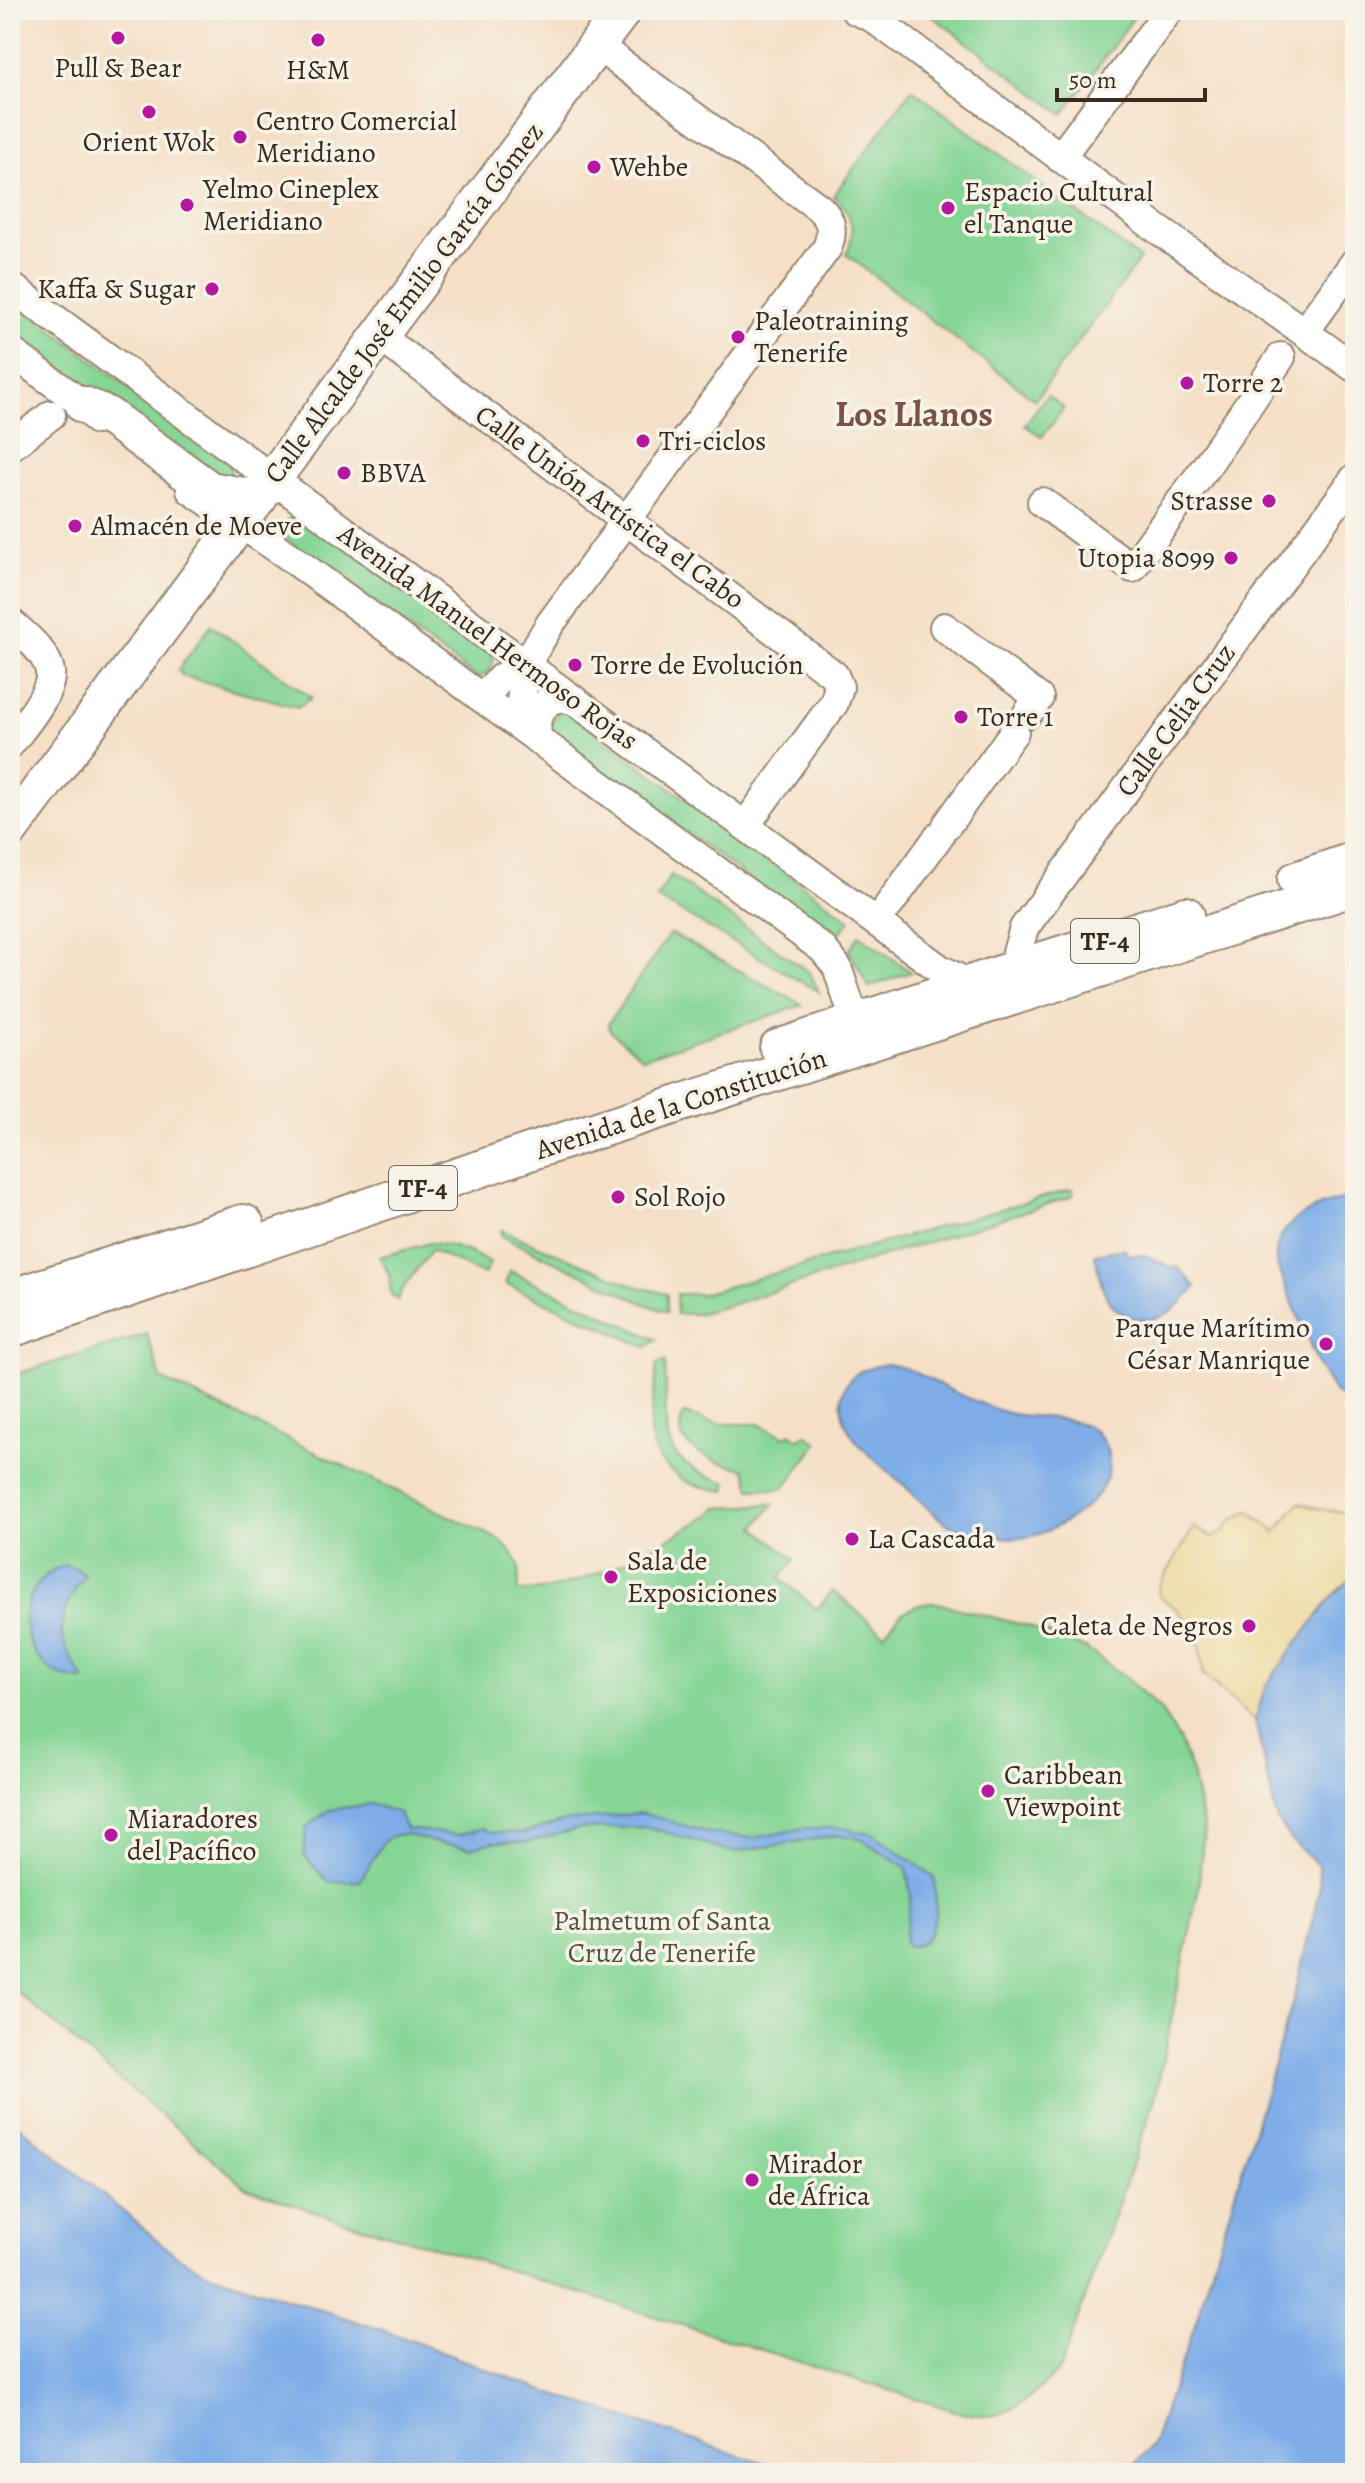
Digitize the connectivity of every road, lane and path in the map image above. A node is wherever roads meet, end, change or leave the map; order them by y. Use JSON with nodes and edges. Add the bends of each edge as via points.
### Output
{"nodes":[{"id":1,"x":623,"y":10,"type":"edge"},
{"id":2,"x":1169,"y":10,"type":"edge"},
{"id":3,"x":865,"y":13,"type":"edge"},
{"id":4,"x":596,"y":45,"type":"junction"},
{"id":5,"x":1060,"y":158,"type":"junction"},
{"id":6,"x":1355,"y":262,"type":"edge"},
{"id":7,"x":10,"y":286,"type":"edge"},
{"id":8,"x":1305,"y":331,"type":"junction"},
{"id":9,"x":379,"y":336,"type":"junction"},
{"id":10,"x":10,"y":351,"type":"edge"},
{"id":11,"x":1281,"y":357,"type":"dead end"},
{"id":12,"x":1355,"y":368,"type":"edge"},
{"id":13,"x":68,"y":410,"type":"junction"},
{"id":14,"x":10,"y":447,"type":"edge"},
{"id":15,"x":1355,"y":478,"type":"edge"},
{"id":16,"x":257,"y":500,"type":"junction"},
{"id":17,"x":1042,"y":502,"type":"dead end"},
{"id":18,"x":627,"y":520,"type":"junction"},
{"id":19,"x":10,"y":622,"type":"edge"},
{"id":20,"x":550,"y":624,"type":"junction"},
{"id":21,"x":944,"y":627,"type":"dead end"},
{"id":22,"x":490,"y":639,"type":"junction"},
{"id":23,"x":526,"y":664,"type":"junction"},
{"id":24,"x":479,"y":696,"type":"junction"},
{"id":25,"x":573,"y":700,"type":"junction"},
{"id":26,"x":527,"y":731,"type":"junction"},
{"id":27,"x":10,"y":744,"type":"edge"},
{"id":28,"x":745,"y":826,"type":"junction"},
{"id":29,"x":10,"y":830,"type":"edge"},
{"id":30,"x":1355,"y":860,"type":"edge"},
{"id":31,"x":1355,"y":887,"type":"edge"},
{"id":32,"x":889,"y":905,"type":"dead end"},
{"id":33,"x":1012,"y":970,"type":"junction"},
{"id":34,"x":969,"y":984,"type":"junction"},
{"id":35,"x":860,"y":1034,"type":"junction"},
{"id":36,"x":243,"y":1226,"type":"junction"},
{"id":37,"x":10,"y":1280,"type":"edge"},
{"id":38,"x":10,"y":1301,"type":"edge"},
{"id":39,"x":10,"y":1329,"type":"edge"}],
"edges":[{"from":1,"to":4,"type":"main road","name":"Calle Alcalde José Emilio García Gómez"},
{"from":2,"to":5,"type":"street"},
{"from":3,"to":5,"type":"street"},
{"from":4,"to":9,"type":"main road","name":"Calle Alcalde José Emilio García Gómez"},
{"from":4,"to":18,"type":"street","via":[[824,212],[832,231],[827,248]]},
{"from":5,"to":8,"type":"street"},
{"from":6,"to":8,"type":"street"},
{"from":7,"to":16,"type":"street","name":"Avenida Manuel Hermoso Rojas"},
{"from":8,"to":12,"type":"street"},
{"from":9,"to":16,"type":"main road","name":"Calle Alcalde José Emilio García Gómez"},
{"from":9,"to":18,"type":"street","name":"Calle Unión Artística el Cabo"},
{"from":10,"to":13,"type":"street"},
{"from":11,"to":17,"type":"street","via":[[1132,568]]},
{"from":13,"to":14,"type":"street"},
{"from":13,"to":16,"type":"main road","via":[[107,415],[210,490]]},
{"from":15,"to":33,"type":"street","name":"Calle Celia Cruz","via":[[1024,928]]},
{"from":16,"to":22,"type":"street","name":"Avenida Manuel Hermoso Rojas"},
{"from":16,"to":24,"type":"street","name":"Avenida Manuel Hermoso Rojas","via":[[290,557]]},
{"from":16,"to":29,"type":"main road","name":"Calle Alcalde José Emilio García Gómez"},
{"from":18,"to":20,"type":"street"},
{"from":18,"to":28,"type":"street","name":"Calle Unión Artística el Cabo","via":[[838,681],[834,703]]},
{"from":19,"to":27,"type":"street","via":[[44,657],[50,672],[47,688]]},
{"from":20,"to":22,"type":"street"},
{"from":20,"to":23,"type":"street"},
{"from":21,"to":32,"type":"street","via":[[1039,698]]},
{"from":22,"to":23,"type":"street","name":"Avenida Manuel Hermoso Rojas"},
{"from":23,"to":24,"type":"street"},
{"from":23,"to":25,"type":"street","name":"Avenida Manuel Hermoso Rojas"},
{"from":23,"to":26,"type":"street"},
{"from":24,"to":26,"type":"street","name":"Avenida Manuel Hermoso Rojas"},
{"from":25,"to":26,"type":"street","via":[[547,702]]},
{"from":25,"to":28,"type":"street","name":"Avenida Manuel Hermoso Rojas"},
{"from":26,"to":35,"type":"street","name":"Avenida Manuel Hermoso Rojas","via":[[823,949],[837,967]]},
{"from":28,"to":34,"type":"street","name":"Avenida Manuel Hermoso Rojas","via":[[940,969]]},
{"from":30,"to":33,"type":"main road","name":"Avenida de la Constitución","number":"TF-4"},
{"from":31,"to":35,"type":"main road","name":"Avenida de la Constitución","number":"TF-4"},
{"from":33,"to":34,"type":"main road","name":"Avenida de la Constitución","number":"TF-4"},
{"from":34,"to":35,"type":"main road","name":"Avenida de la Constitución","number":"TF-4"},
{"from":35,"to":36,"type":"main road","name":"Avenida de la Constitución","number":"TF-4"},
{"from":35,"to":39,"type":"main road","name":"Avenida de la Constitución","number":"TF-4"},
{"from":36,"to":37,"type":"main road","via":[[149,1240]]},
{"from":36,"to":38,"type":"highway","name":"Avenida de la Constitución","number":"TF-4"}]}
